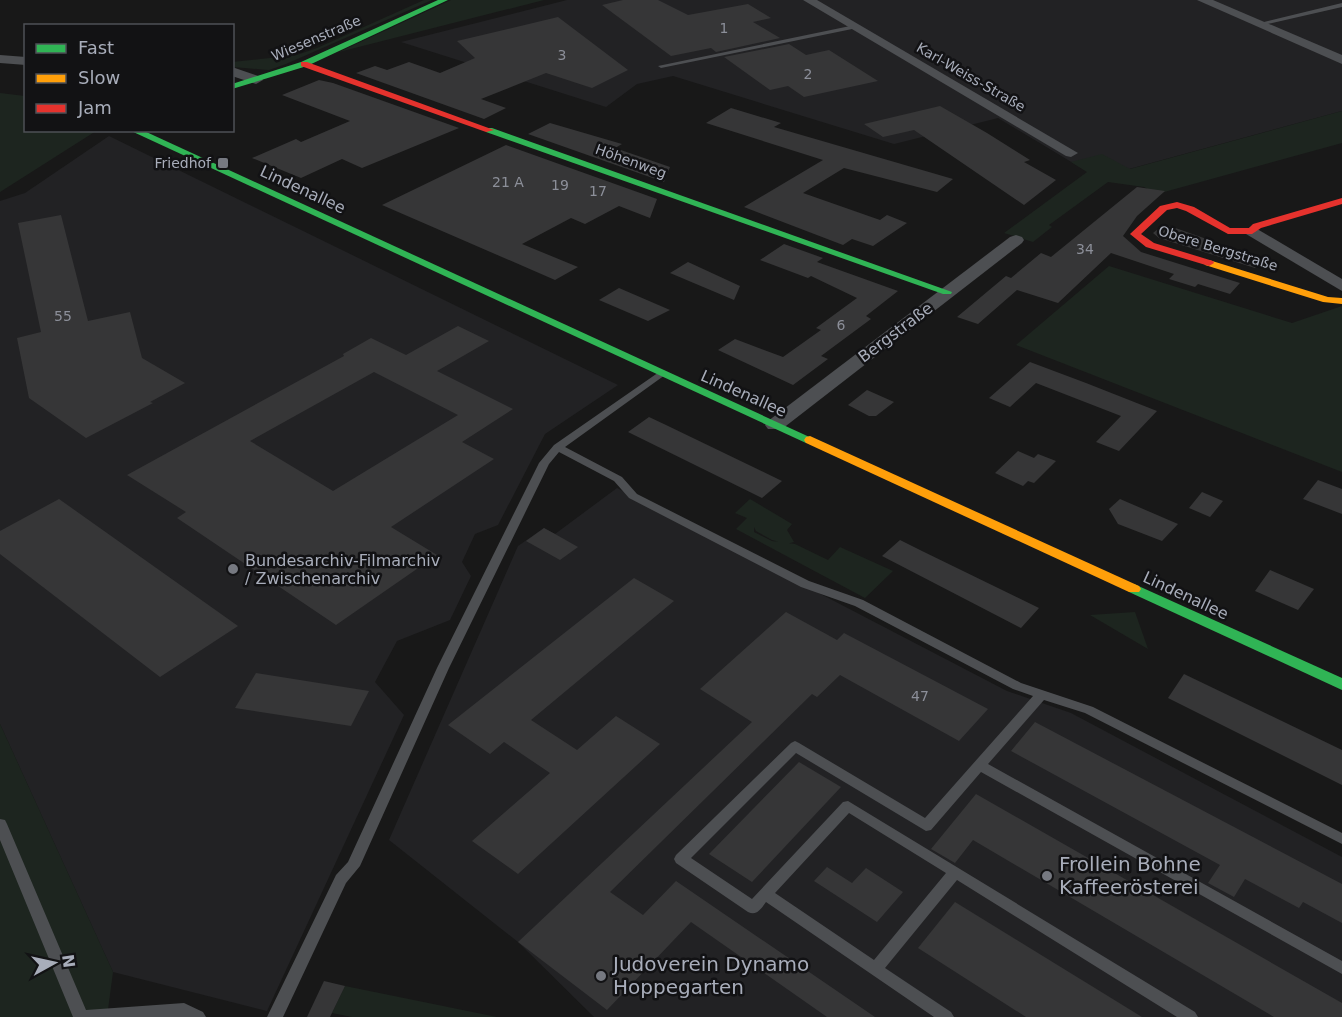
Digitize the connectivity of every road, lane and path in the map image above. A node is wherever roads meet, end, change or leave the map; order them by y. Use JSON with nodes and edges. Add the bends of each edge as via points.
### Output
{"nodes":[{"id":1,"x":444,"y":0,"type":"edge"},
{"id":2,"x":809,"y":0,"type":"edge"},
{"id":3,"x":1203,"y":0,"type":"edge"},
{"id":4,"x":1342,"y":5,"type":"edge"},
{"id":5,"x":1259,"y":24,"type":"junction"},
{"id":6,"x":855,"y":27,"type":"junction"},
{"id":7,"x":0,"y":59,"type":"edge"},
{"id":8,"x":1342,"y":60,"type":"edge"},
{"id":9,"x":24,"y":61,"type":"edge"},
{"id":10,"x":304,"y":64,"type":"junction"},
{"id":11,"x":661,"y":66,"type":"dead end"},
{"id":12,"x":234,"y":72,"type":"edge"},
{"id":13,"x":256,"y":80,"type":"junction"},
{"id":14,"x":234,"y":86,"type":"edge"},
{"id":15,"x":137,"y":132,"type":"edge"},
{"id":16,"x":1071,"y":153,"type":"dead end"},
{"id":17,"x":1342,"y":201,"type":"edge"},
{"id":18,"x":1252,"y":231,"type":"junction"},
{"id":19,"x":1016,"y":240,"type":"dead end"},
{"id":20,"x":1342,"y":286,"type":"edge"},
{"id":21,"x":947,"y":292,"type":"junction"},
{"id":22,"x":1342,"y":301,"type":"edge"},
{"id":23,"x":662,"y":373,"type":"junction"},
{"id":24,"x":775,"y":424,"type":"junction"},
{"id":25,"x":558,"y":447,"type":"junction"},
{"id":26,"x":1342,"y":684,"type":"edge"},
{"id":27,"x":1042,"y":694,"type":"junction"},
{"id":28,"x":980,"y":765,"type":"junction"},
{"id":29,"x":0,"y":824,"type":"edge"},
{"id":30,"x":1342,"y":839,"type":"edge"},
{"id":31,"x":955,"y":872,"type":"junction"},
{"id":32,"x":765,"y":894,"type":"junction"},
{"id":33,"x":1342,"y":968,"type":"edge"},
{"id":34,"x":875,"y":969,"type":"junction"},
{"id":35,"x":198,"y":1017,"type":"edge"},
{"id":36,"x":275,"y":1017,"type":"edge"},
{"id":37,"x":946,"y":1017,"type":"edge"},
{"id":38,"x":1190,"y":1017,"type":"edge"}],
"edges":[{"from":1,"to":10,"type":"street","name":"Wiesenstraße"},
{"from":2,"to":6,"type":"street","name":"Karl-Weiss-Straße"},
{"from":3,"to":5,"type":"street"},
{"from":4,"to":5,"type":"lane"},
{"from":5,"to":8,"type":"street"},
{"from":6,"to":11,"type":"lane"},
{"from":6,"to":16,"type":"street","name":"Karl-Weiss-Straße"},
{"from":7,"to":9,"type":"street"},
{"from":10,"to":13,"type":"street","name":"Wiesenstraße"},
{"from":10,"to":21,"type":"street","name":"Höhenweg"},
{"from":12,"to":13,"type":"street"},
{"from":13,"to":14,"type":"street","name":"Wiesenstraße"},
{"from":15,"to":23,"type":"street","name":"Lindenallee"},
{"from":17,"to":18,"type":"street","name":"Obere Bergstraße","via":[[1257,226]]},
{"from":18,"to":20,"type":"street"},
{"from":18,"to":22,"type":"street","name":"Obere Bergstraße","via":[[1228,231],[1191,209],[1177,206],[1164,207],[1135,234],[1150,245],[1327,300]]},
{"from":19,"to":21,"type":"street","name":"Bergstraße"},
{"from":21,"to":24,"type":"street","name":"Bergstraße"},
{"from":23,"to":24,"type":"street","name":"Lindenallee"},
{"from":23,"to":25,"type":"lane"},
{"from":24,"to":26,"type":"street","name":"Lindenallee"},
{"from":25,"to":27,"type":"lane","via":[[618,479],[633,496],[805,584],[859,603],[1017,686]]},
{"from":25,"to":36,"type":"lane","via":[[524,499],[353,866],[341,879]]},
{"from":27,"to":28,"type":"lane"},
{"from":27,"to":30,"type":"lane","via":[[1089,710]]},
{"from":28,"to":32,"type":"lane","via":[[926,826],[795,746],[681,858],[753,908]]},
{"from":28,"to":33,"type":"lane"},
{"from":29,"to":35,"type":"lane","via":[[81,1017],[184,1011]]},
{"from":31,"to":32,"type":"lane","via":[[848,806]]},
{"from":31,"to":34,"type":"lane"},
{"from":31,"to":38,"type":"lane"},
{"from":32,"to":34,"type":"lane"},
{"from":34,"to":37,"type":"lane"}]}
